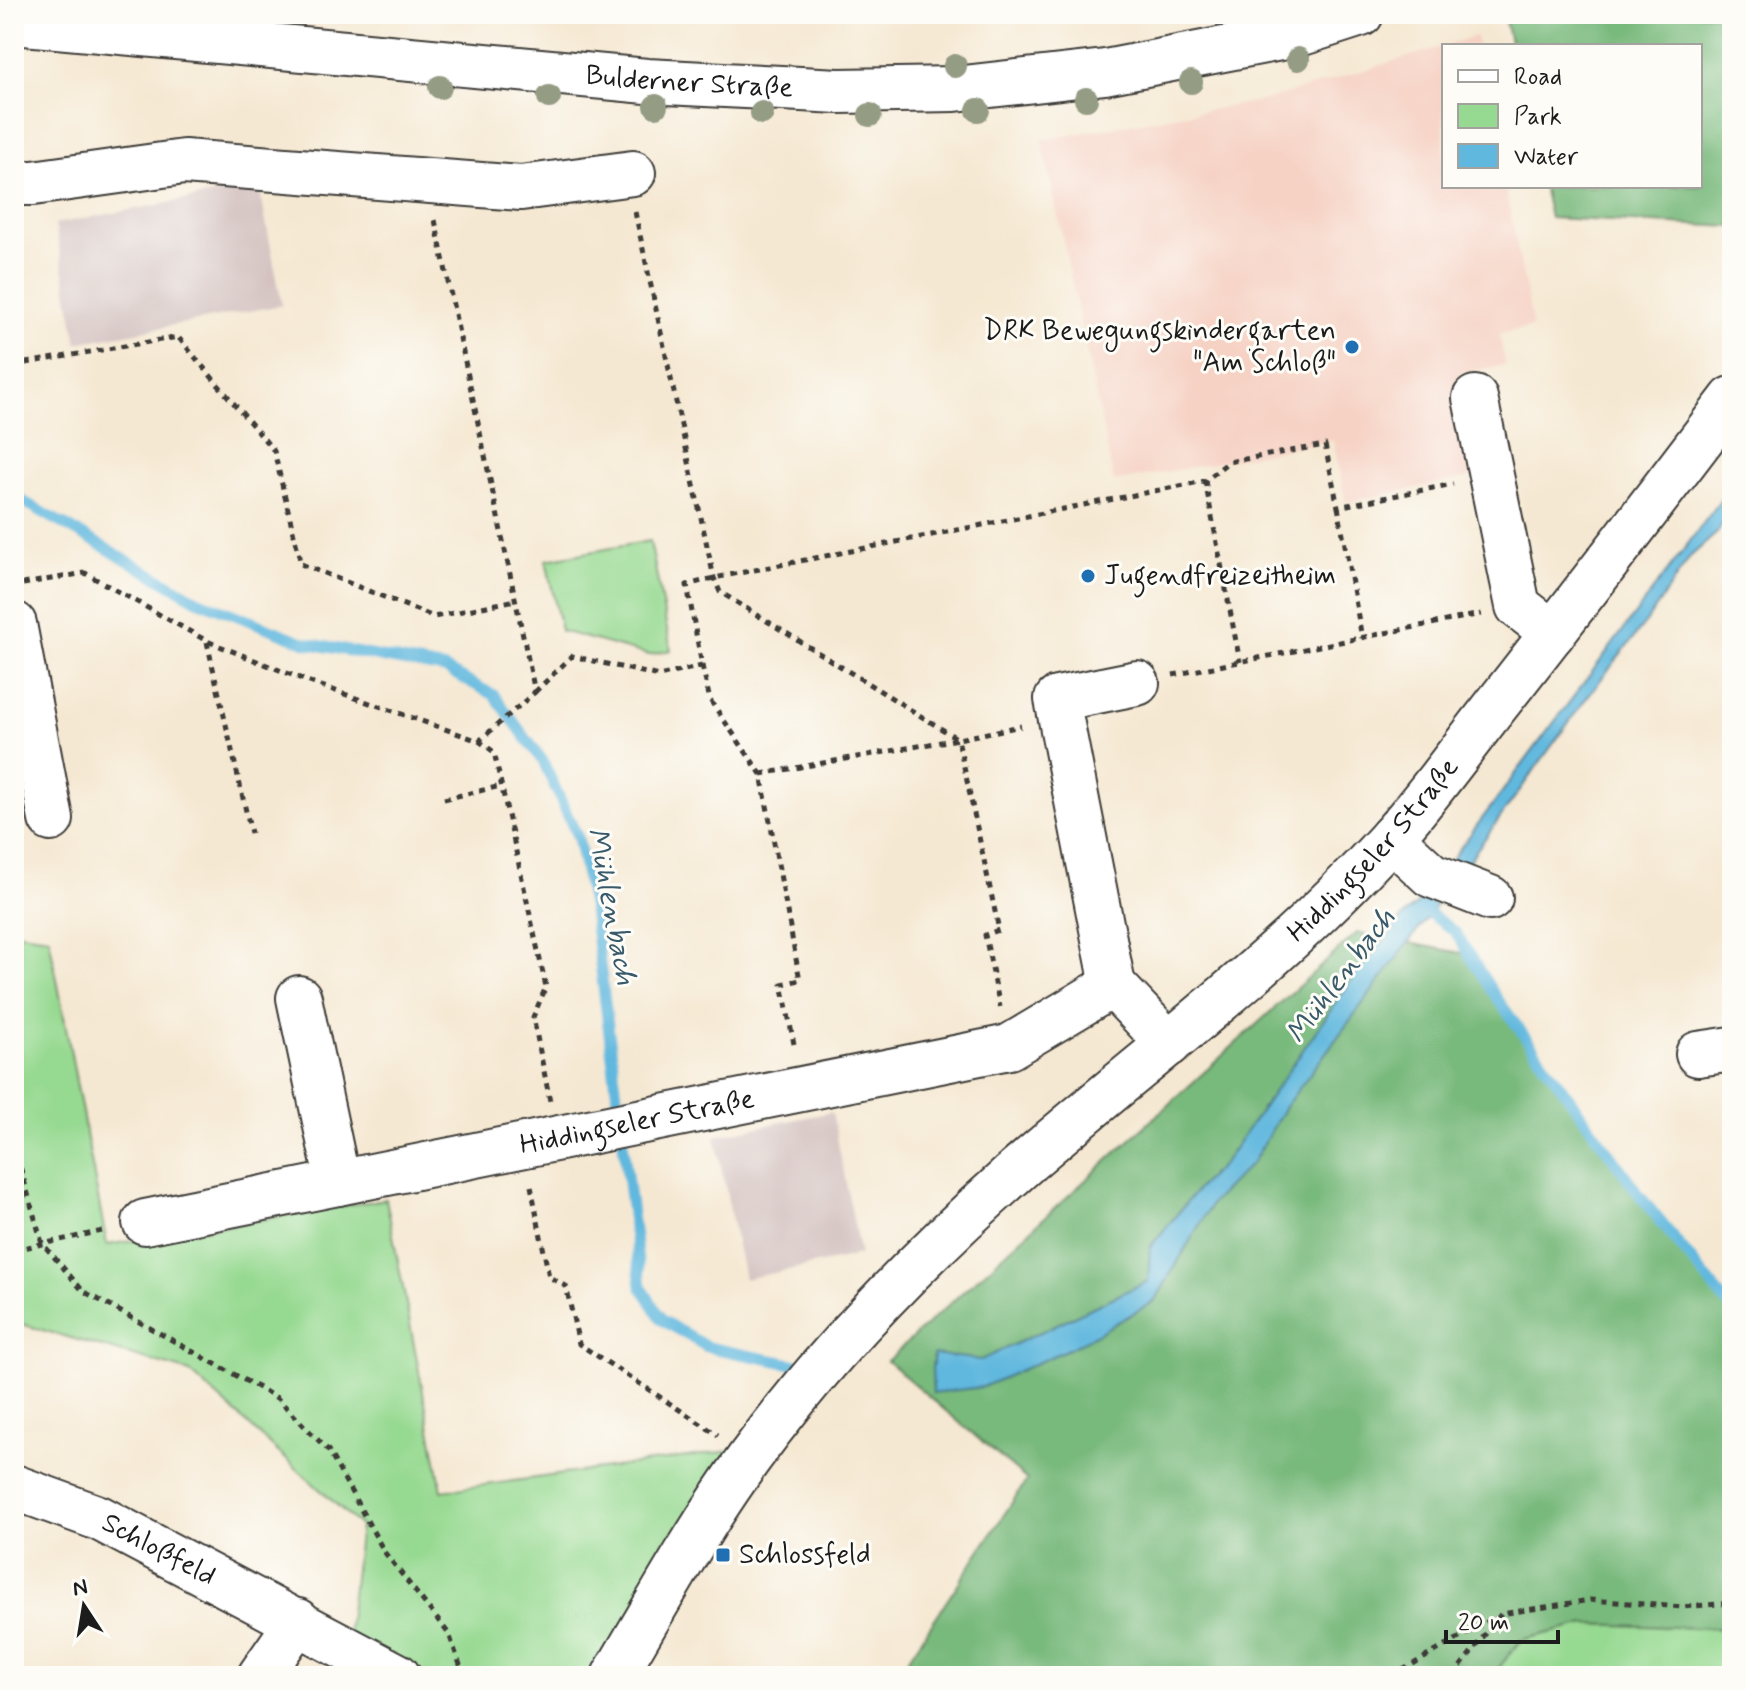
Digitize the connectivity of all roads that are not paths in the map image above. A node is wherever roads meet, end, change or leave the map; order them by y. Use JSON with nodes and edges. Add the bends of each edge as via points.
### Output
{"nodes":[{"id":1,"x":1361,"y":14,"type":"edge"},
{"id":2,"x":14,"y":22,"type":"edge"},
{"id":3,"x":633,"y":173,"type":"road end"},
{"id":4,"x":14,"y":183,"type":"edge"},
{"id":5,"x":1475,"y":398,"type":"dead end"},
{"id":6,"x":1732,"y":399,"type":"edge"},
{"id":7,"x":14,"y":624,"type":"edge"},
{"id":8,"x":1553,"y":633,"type":"junction"},
{"id":9,"x":1137,"y":683,"type":"road end"},
{"id":10,"x":51,"y":819,"type":"dead end"},
{"id":11,"x":1391,"y":838,"type":"junction"},
{"id":12,"x":1490,"y":898,"type":"dead end"},
{"id":13,"x":1113,"y":985,"type":"junction"},
{"id":14,"x":299,"y":998,"type":"dead end"},
{"id":15,"x":1169,"y":1044,"type":"junction"},
{"id":16,"x":338,"y":1183,"type":"junction"},
{"id":17,"x":145,"y":1222,"type":"road end"},
{"id":18,"x":14,"y":1487,"type":"edge"},
{"id":19,"x":298,"y":1621,"type":"junction"},
{"id":20,"x":260,"y":1676,"type":"edge"},
{"id":21,"x":398,"y":1676,"type":"edge"},
{"id":22,"x":614,"y":1676,"type":"edge"}],
"edges":[{"from":1,"to":2,"type":"street","name":"Bulderner Straße","via":[[1296,35],[1105,72],[955,89],[839,91],[647,81]]},
{"from":3,"to":4,"type":"street","via":[[521,188],[184,162]]},
{"from":5,"to":8,"type":"street","via":[[1518,606]]},
{"from":6,"to":8,"type":"street","name":"Hiddingseler Straße"},
{"from":7,"to":10,"type":"street"},
{"from":8,"to":11,"type":"street","name":"Hiddingseler Straße"},
{"from":9,"to":13,"type":"street","via":[[1057,699]]},
{"from":11,"to":12,"type":"street","via":[[1431,875]]},
{"from":11,"to":15,"type":"street","name":"Hiddingseler Straße","via":[[1329,901]]},
{"from":13,"to":15,"type":"street"},
{"from":13,"to":16,"type":"street","name":"Hiddingseler Straße","via":[[1009,1047]]},
{"from":14,"to":16,"type":"street"},
{"from":15,"to":22,"type":"street","name":"Hiddingseler Straße","via":[[1012,1176],[843,1342],[750,1456]]},
{"from":16,"to":17,"type":"street","name":"Hiddingseler Straße"},
{"from":18,"to":19,"type":"street","name":"Schloßfeld","via":[[99,1518]]},
{"from":19,"to":20,"type":"street"},
{"from":19,"to":21,"type":"street","name":"Schloßfeld"}]}
